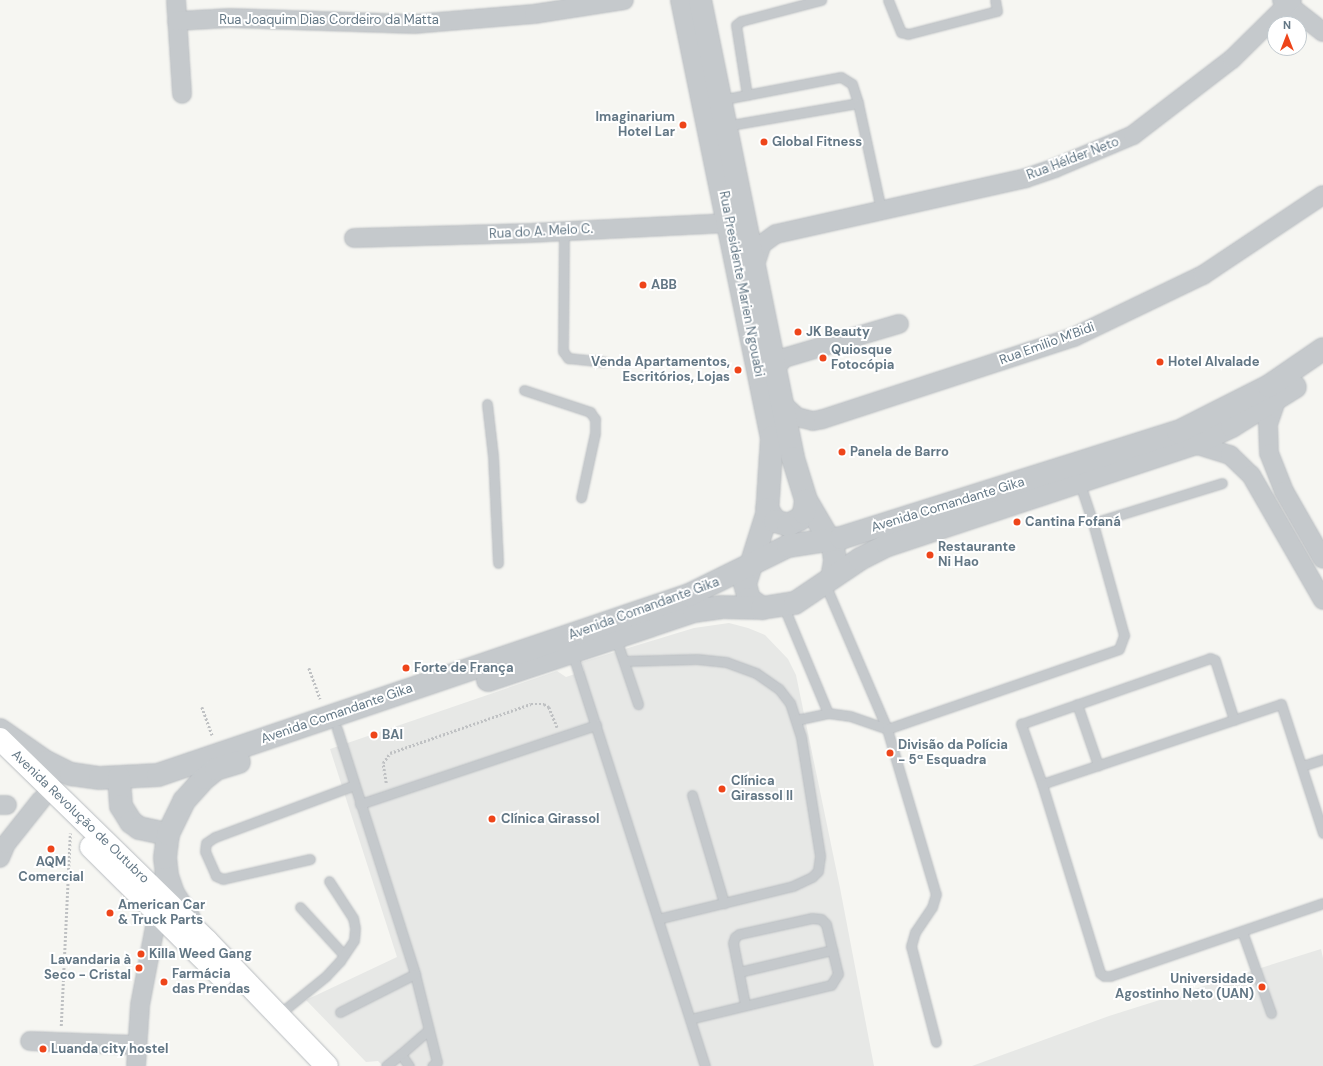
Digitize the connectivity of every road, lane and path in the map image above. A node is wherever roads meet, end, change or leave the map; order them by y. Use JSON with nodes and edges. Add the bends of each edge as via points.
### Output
{"nodes":[{"id":1,"x":176,"y":0,"type":"edge"},
{"id":2,"x":624,"y":0,"type":"edge"},
{"id":3,"x":682,"y":0,"type":"edge"},
{"id":4,"x":700,"y":0,"type":"edge"},
{"id":5,"x":822,"y":0,"type":"edge"},
{"id":6,"x":888,"y":0,"type":"edge"},
{"id":7,"x":995,"y":0,"type":"edge"},
{"id":8,"x":1287,"y":2,"type":"edge"},
{"id":9,"x":177,"y":21,"type":"junction"},
{"id":10,"x":1323,"y":32,"type":"edge"},
{"id":11,"x":182,"y":94,"type":"dead end"},
{"id":12,"x":747,"y":95,"type":"junction"},
{"id":13,"x":720,"y":100,"type":"junction"},
{"id":14,"x":858,"y":103,"type":"junction"},
{"id":15,"x":725,"y":126,"type":"junction"},
{"id":16,"x":1323,"y":195,"type":"edge"},
{"id":17,"x":741,"y":202,"type":"junction"},
{"id":18,"x":881,"y":209,"type":"junction"},
{"id":19,"x":729,"y":222,"type":"junction"},
{"id":20,"x":564,"y":231,"type":"junction"},
{"id":21,"x":786,"y":231,"type":"junction"},
{"id":22,"x":354,"y":238,"type":"dead end"},
{"id":23,"x":754,"y":268,"type":"junction"},
{"id":24,"x":899,"y":324,"type":"dead end"},
{"id":25,"x":1323,"y":349,"type":"edge"},
{"id":26,"x":776,"y":359,"type":"junction"},
{"id":27,"x":604,"y":362,"type":"dead end"},
{"id":28,"x":1323,"y":367,"type":"edge"},
{"id":29,"x":524,"y":390,"type":"dead end"},
{"id":30,"x":780,"y":395,"type":"junction"},
{"id":31,"x":1277,"y":398,"type":"junction"},
{"id":32,"x":487,"y":404,"type":"dead end"},
{"id":33,"x":823,"y":419,"type":"junction"},
{"id":34,"x":1194,"y":444,"type":"junction"},
{"id":35,"x":793,"y":458,"type":"junction"},
{"id":36,"x":1079,"y":481,"type":"junction"},
{"id":37,"x":1222,"y":483,"type":"dead end"},
{"id":38,"x":581,"y":498,"type":"dead end"},
{"id":39,"x":806,"y":500,"type":"junction"},
{"id":40,"x":767,"y":509,"type":"junction"},
{"id":41,"x":1094,"y":523,"type":"junction"},
{"id":42,"x":830,"y":539,"type":"junction"},
{"id":43,"x":1323,"y":559,"type":"edge"},
{"id":44,"x":498,"y":562,"type":"dead end"},
{"id":45,"x":748,"y":568,"type":"junction"},
{"id":46,"x":828,"y":581,"type":"junction"},
{"id":47,"x":1323,"y":600,"type":"edge"},
{"id":48,"x":773,"y":607,"type":"junction"},
{"id":49,"x":615,"y":636,"type":"junction"},
{"id":50,"x":572,"y":651,"type":"junction"},
{"id":51,"x":624,"y":661,"type":"junction"},
{"id":52,"x":309,"y":668,"type":"dead end"},
{"id":53,"x":320,"y":699,"type":"dead end"},
{"id":54,"x":638,"y":704,"type":"dead end"},
{"id":55,"x":1077,"y":704,"type":"junction"},
{"id":56,"x":202,"y":707,"type":"dead end"},
{"id":57,"x":828,"y":712,"type":"junction"},
{"id":58,"x":796,"y":720,"type":"junction"},
{"id":59,"x":1234,"y":720,"type":"junction"},
{"id":60,"x":596,"y":725,"type":"junction"},
{"id":61,"x":337,"y":729,"type":"junction"},
{"id":62,"x":887,"y":729,"type":"junction"},
{"id":63,"x":0,"y":730,"type":"edge"},
{"id":64,"x":212,"y":735,"type":"dead end"},
{"id":65,"x":560,"y":737,"type":"junction"},
{"id":66,"x":0,"y":739,"type":"edge"},
{"id":67,"x":0,"y":758,"type":"edge"},
{"id":68,"x":1323,"y":759,"type":"edge"},
{"id":69,"x":1098,"y":765,"type":"junction"},
{"id":70,"x":1302,"y":766,"type":"junction"},
{"id":71,"x":119,"y":778,"type":"junction"},
{"id":72,"x":1042,"y":784,"type":"junction"},
{"id":73,"x":355,"y":785,"type":"junction"},
{"id":74,"x":389,"y":794,"type":"junction"},
{"id":75,"x":692,"y":795,"type":"dead end"},
{"id":76,"x":41,"y":800,"type":"junction"},
{"id":77,"x":360,"y":804,"type":"junction"},
{"id":78,"x":70,"y":826,"type":"junction"},
{"id":79,"x":1323,"y":832,"type":"edge"},
{"id":80,"x":168,"y":834,"type":"junction"},
{"id":81,"x":0,"y":858,"type":"edge"},
{"id":82,"x":310,"y":859,"type":"dead end"},
{"id":83,"x":329,"y":881,"type":"dead end"},
{"id":84,"x":724,"y":903,"type":"junction"},
{"id":85,"x":1323,"y":903,"type":"edge"},
{"id":86,"x":300,"y":907,"type":"dead end"},
{"id":87,"x":157,"y":916,"type":"junction"},
{"id":88,"x":658,"y":919,"type":"junction"},
{"id":89,"x":1242,"y":931,"type":"junction"},
{"id":90,"x":207,"y":941,"type":"junction"},
{"id":91,"x":832,"y":950,"type":"junction"},
{"id":92,"x":344,"y":955,"type":"junction"},
{"id":93,"x":739,"y":972,"type":"junction"},
{"id":94,"x":415,"y":974,"type":"junction"},
{"id":95,"x":745,"y":1004,"type":"junction"},
{"id":96,"x":340,"y":1012,"type":"dead end"},
{"id":97,"x":1271,"y":1013,"type":"dead end"},
{"id":98,"x":278,"y":1015,"type":"junction"},
{"id":99,"x":690,"y":1019,"type":"junction"},
{"id":100,"x":429,"y":1030,"type":"junction"},
{"id":101,"x":30,"y":1041,"type":"dead end"},
{"id":102,"x":60,"y":1042,"type":"junction"},
{"id":103,"x":936,"y":1042,"type":"dead end"},
{"id":104,"x":137,"y":1045,"type":"junction"},
{"id":105,"x":401,"y":1054,"type":"junction"},
{"id":106,"x":136,"y":1066,"type":"edge"},
{"id":107,"x":311,"y":1066,"type":"edge"},
{"id":108,"x":327,"y":1066,"type":"edge"},
{"id":109,"x":386,"y":1066,"type":"edge"},
{"id":110,"x":409,"y":1066,"type":"edge"},
{"id":111,"x":432,"y":1066,"type":"edge"},
{"id":112,"x":705,"y":1066,"type":"edge"}],
"edges":[{"from":1,"to":9,"type":"street"},
{"from":2,"to":9,"type":"street","name":"Rua Joaquim Dias Cordeiro da Matta","via":[[534,14],[414,24],[230,18]]},
{"from":3,"to":19,"type":"street","name":"Rua Presidente Marien N'gouabi"},
{"from":4,"to":13,"type":"street","name":"Rua Presidente Marien N'gouabi"},
{"from":5,"to":12,"type":"lane","via":[[741,21],[736,25]]},
{"from":6,"to":7,"type":"lane","via":[[901,32],[908,34],[998,11]]},
{"from":8,"to":10,"type":"street"},
{"from":8,"to":18,"type":"street","name":"Rua Hélder Neto","via":[[1201,85],[1133,135],[1062,166],[1026,178]]},
{"from":9,"to":11,"type":"street"},
{"from":12,"to":13,"type":"lane"},
{"from":12,"to":14,"type":"lane","via":[[841,77],[852,84]]},
{"from":13,"to":15,"type":"street","name":"Rua Presidente Marien N'gouabi"},
{"from":14,"to":15,"type":"lane"},
{"from":14,"to":18,"type":"lane"},
{"from":15,"to":17,"type":"street","name":"Rua Presidente Marien N'gouabi"},
{"from":16,"to":33,"type":"street","name":"Rua Emilio M'Bidi","via":[[1203,275],[1081,334]]},
{"from":17,"to":21,"type":"street","name":"Rua Hélder Neto","via":[[748,217],[760,229]]},
{"from":17,"to":23,"type":"street","name":"Rua Presidente Marien N'gouabi"},
{"from":18,"to":21,"type":"street","name":"Rua Hélder Neto"},
{"from":19,"to":20,"type":"street","name":"Rua do A. Melo C."},
{"from":19,"to":40,"type":"street","name":"Rua Presidente Marien N'gouabi","via":[[772,437]]},
{"from":20,"to":22,"type":"street","name":"Rua do A. Melo C."},
{"from":20,"to":27,"type":"lane","via":[[563,351],[568,358]]},
{"from":21,"to":23,"type":"street","name":"Rua Hélder Neto","via":[[762,244]]},
{"from":23,"to":26,"type":"street","name":"Rua Presidente Marien N'gouabi"},
{"from":24,"to":26,"type":"street"},
{"from":25,"to":42,"type":"street","name":"Avenida Comandante Gika","via":[[1269,386],[1178,432],[932,511]]},
{"from":26,"to":30,"type":"street","name":"Rua Presidente Marien N'gouabi"},
{"from":28,"to":31,"type":"street","name":"Avenida Comandante Gika"},
{"from":29,"to":38,"type":"lane","via":[[590,412],[595,420],[595,433]]},
{"from":30,"to":33,"type":"street","name":"Rua Emilio M'Bidi","via":[[785,406],[798,417]]},
{"from":30,"to":35,"type":"street","name":"Rua Presidente Marien N'gouabi"},
{"from":31,"to":34,"type":"street","name":"Avenida Comandante Gika","via":[[1232,426]]},
{"from":31,"to":43,"type":"street","via":[[1268,424],[1269,453],[1284,491]]},
{"from":32,"to":44,"type":"lane","via":[[493,456]]},
{"from":33,"to":35,"type":"street","via":[[800,432]]},
{"from":34,"to":36,"type":"street","name":"Avenida Comandante Gika"},
{"from":34,"to":47,"type":"street","via":[[1230,455],[1244,467]]},
{"from":35,"to":39,"type":"street","name":"Rua Presidente Marien N'gouabi"},
{"from":36,"to":41,"type":"lane"},
{"from":36,"to":46,"type":"street","name":"Avenida Comandante Gika","via":[[888,545],[860,559]]},
{"from":37,"to":41,"type":"lane"},
{"from":39,"to":40,"type":"street","via":[[800,519],[788,524],[775,521]]},
{"from":39,"to":42,"type":"street","name":"Rua Presidente Marien N'gouabi"},
{"from":40,"to":45,"type":"street","name":"Rua Presidente Marien N'gouabi"},
{"from":41,"to":62,"type":"lane","via":[[1124,635],[1118,649]]},
{"from":42,"to":45,"type":"street","name":"Avenida Comandante Gika","via":[[788,546],[759,559]]},
{"from":42,"to":46,"type":"street","name":"Rua Presidente Marien N'gouabi","via":[[835,557]]},
{"from":45,"to":48,"type":"street","name":"Rua Presidente Marien N'gouabi","via":[[746,592],[749,599]]},
{"from":45,"to":71,"type":"street","name":"Avenida Comandante Gika","via":[[689,595],[166,772]]},
{"from":46,"to":48,"type":"street","name":"Avenida Comandante Gika","via":[[808,596]]},
{"from":46,"to":62,"type":"lane"},
{"from":48,"to":49,"type":"street","name":"Avenida Comandante Gika","via":[[721,607],[700,610]]},
{"from":48,"to":57,"type":"lane"},
{"from":49,"to":50,"type":"street","name":"Avenida Comandante Gika"},
{"from":49,"to":51,"type":"lane"},
{"from":50,"to":60,"type":"lane"},
{"from":50,"to":61,"type":"street","name":"Avenida Comandante Gika"},
{"from":51,"to":54,"type":"lane"},
{"from":51,"to":58,"type":"lane","via":[[697,659],[741,666],[769,679],[790,703]]},
{"from":52,"to":53,"type":"path"},
{"from":55,"to":59,"type":"lane","via":[[1213,658]]},
{"from":55,"to":69,"type":"lane"},
{"from":55,"to":72,"type":"lane","via":[[1022,724]]},
{"from":56,"to":64,"type":"path"},
{"from":57,"to":58,"type":"lane"},
{"from":57,"to":62,"type":"lane","via":[[850,716]]},
{"from":58,"to":84,"type":"lane","via":[[818,842],[818,871],[812,877],[793,886]]},
{"from":59,"to":69,"type":"lane"},
{"from":59,"to":70,"type":"lane","via":[[1281,704]]},
{"from":60,"to":65,"type":"lane"},
{"from":60,"to":88,"type":"lane"},
{"from":61,"to":73,"type":"lane"},
{"from":61,"to":80,"type":"street","name":"Avenida Comandante Gika","via":[[216,769],[184,801]]},
{"from":62,"to":103,"type":"lane","via":[[936,894],[932,907],[915,932],[911,946]]},
{"from":63,"to":71,"type":"street","name":"Avenida Comandante Gika","via":[[46,762],[70,774]]},
{"from":65,"to":74,"type":"lane"},
{"from":65,"to":74,"type":"path","via":[[553,712],[544,704],[531,704],[390,753],[383,769]]},
{"from":66,"to":90,"type":"main road","name":"Avenida Revolução de Outubro"},
{"from":67,"to":76,"type":"main road","name":"Avenida Revolução de Outubro"},
{"from":68,"to":70,"type":"lane"},
{"from":69,"to":72,"type":"lane"},
{"from":70,"to":79,"type":"lane"},
{"from":71,"to":80,"type":"street","via":[[121,806],[131,822],[140,828]]},
{"from":72,"to":89,"type":"lane","via":[[1100,973],[1104,976]]},
{"from":73,"to":77,"type":"lane"},
{"from":73,"to":82,"type":"lane","via":[[215,837],[206,843],[205,851],[216,876],[223,879]]},
{"from":74,"to":77,"type":"lane"},
{"from":75,"to":84,"type":"lane"},
{"from":76,"to":78,"type":"main road","name":"Avenida Revolução de Outubro"},
{"from":76,"to":81,"type":"street","via":[[6,844]]},
{"from":77,"to":94,"type":"lane"},
{"from":78,"to":87,"type":"main road","name":"Avenida Revolução de Outubro"},
{"from":78,"to":102,"type":"path"},
{"from":80,"to":90,"type":"street","name":"Avenida Comandante Gika","via":[[165,858],[173,893]]},
{"from":83,"to":92,"type":"lane","via":[[353,918],[354,940]]},
{"from":84,"to":88,"type":"lane"},
{"from":85,"to":89,"type":"lane"},
{"from":86,"to":92,"type":"lane"},
{"from":87,"to":104,"type":"street","via":[[140,1005]]},
{"from":87,"to":107,"type":"main road","name":"Avenida Revolução de Outubro"},
{"from":88,"to":99,"type":"lane"},
{"from":89,"to":97,"type":"lane"},
{"from":90,"to":98,"type":"main road","name":"Avenida Revolução de Outubro"},
{"from":91,"to":93,"type":"lane"},
{"from":91,"to":93,"type":"lane","via":[[826,924],[812,918],[739,934],[733,943]]},
{"from":91,"to":95,"type":"lane","via":[[838,974],[831,985]]},
{"from":92,"to":98,"type":"lane","via":[[326,976]]},
{"from":93,"to":95,"type":"lane"},
{"from":94,"to":96,"type":"lane"},
{"from":94,"to":100,"type":"lane"},
{"from":95,"to":99,"type":"lane"},
{"from":98,"to":108,"type":"main road","name":"Avenida Revolução de Outubro"},
{"from":99,"to":112,"type":"lane"},
{"from":100,"to":105,"type":"lane"},
{"from":100,"to":111,"type":"lane","via":[[437,1062]]},
{"from":101,"to":102,"type":"street"},
{"from":102,"to":104,"type":"street"},
{"from":104,"to":106,"type":"street"},
{"from":105,"to":109,"type":"lane"},
{"from":105,"to":110,"type":"lane"}]}
